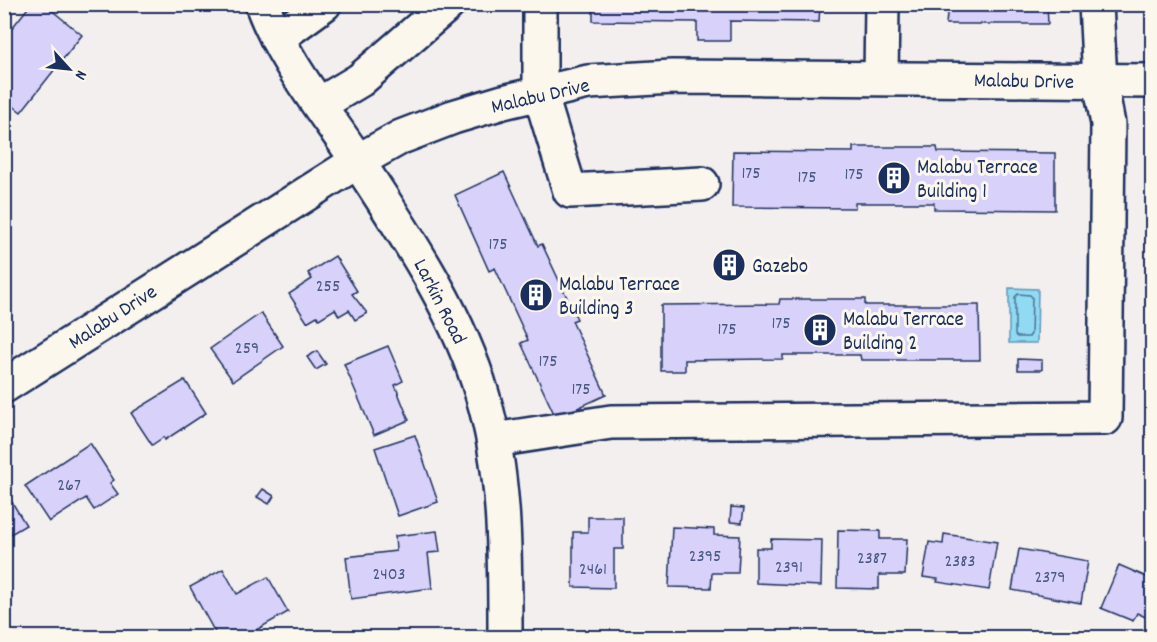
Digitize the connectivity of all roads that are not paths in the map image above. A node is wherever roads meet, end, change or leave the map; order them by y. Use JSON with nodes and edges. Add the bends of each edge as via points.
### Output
{"nodes":[{"id":1,"x":262,"y":4,"type":"edge"},
{"id":2,"x":324,"y":4,"type":"edge"},
{"id":3,"x":448,"y":4,"type":"edge"},
{"id":4,"x":540,"y":4,"type":"edge"},
{"id":5,"x":882,"y":4,"type":"edge"},
{"id":6,"x":1096,"y":4,"type":"edge"},
{"id":7,"x":277,"y":38,"type":"junction"},
{"id":8,"x":882,"y":78,"type":"junction"},
{"id":9,"x":1100,"y":81,"type":"junction"},
{"id":10,"x":1152,"y":81,"type":"edge"},
{"id":11,"x":540,"y":93,"type":"junction"},
{"id":12,"x":320,"y":104,"type":"junction"},
{"id":13,"x":358,"y":161,"type":"junction"},
{"id":14,"x":702,"y":184,"type":"dead end"},
{"id":15,"x":4,"y":386,"type":"edge"},
{"id":16,"x":494,"y":440,"type":"junction"},
{"id":17,"x":505,"y":638,"type":"edge"}],
"edges":[{"from":1,"to":7,"type":"street","name":"Larkin Road"},
{"from":2,"to":7,"type":"street"},
{"from":3,"to":12,"type":"street","via":[[360,80]]},
{"from":4,"to":11,"type":"street"},
{"from":5,"to":8,"type":"street"},
{"from":6,"to":9,"type":"street"},
{"from":7,"to":12,"type":"street","name":"Larkin Road"},
{"from":8,"to":9,"type":"street","name":"Malabu Drive"},
{"from":8,"to":11,"type":"street","name":"Malabu Drive","via":[[672,77],[588,82]]},
{"from":9,"to":10,"type":"street","name":"Malabu Drive"},
{"from":9,"to":16,"type":"street","via":[[1108,124],[1104,418],[611,422]]},
{"from":11,"to":13,"type":"street","name":"Malabu Drive","via":[[453,117],[401,137]]},
{"from":11,"to":14,"type":"street","via":[[570,191]]},
{"from":12,"to":13,"type":"street","name":"Larkin Road"},
{"from":13,"to":15,"type":"street","name":"Malabu Drive"},
{"from":13,"to":16,"type":"street","name":"Larkin Road","via":[[443,300],[471,362]]},
{"from":16,"to":17,"type":"street","name":"Larkin Road","via":[[503,534]]}]}
